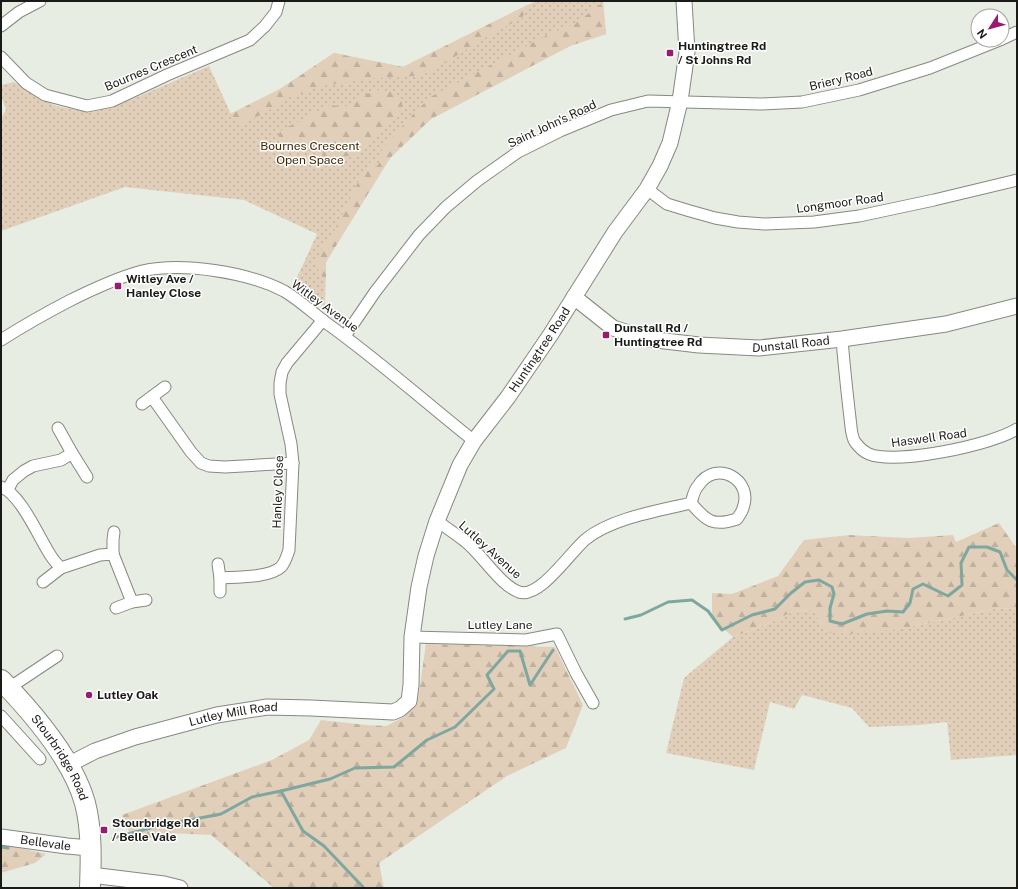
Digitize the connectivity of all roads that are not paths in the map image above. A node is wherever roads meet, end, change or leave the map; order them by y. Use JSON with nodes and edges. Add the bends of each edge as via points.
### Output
{"nodes":[{"id":1,"x":40,"y":1,"type":"edge"},
{"id":2,"x":279,"y":1,"type":"edge"},
{"id":3,"x":684,"y":1,"type":"edge"},
{"id":4,"x":1,"y":26,"type":"edge"},
{"id":5,"x":981,"y":48,"type":"edge"},
{"id":6,"x":1,"y":57,"type":"edge"},
{"id":7,"x":680,"y":101,"type":"junction"},
{"id":8,"x":1017,"y":180,"type":"edge"},
{"id":9,"x":647,"y":189,"type":"junction"},
{"id":10,"x":574,"y":297,"type":"junction"},
{"id":11,"x":1017,"y":306,"type":"edge"},
{"id":12,"x":323,"y":320,"type":"junction"},
{"id":13,"x":346,"y":336,"type":"junction"},
{"id":14,"x":842,"y":339,"type":"junction"},
{"id":15,"x":1,"y":340,"type":"edge"},
{"id":16,"x":165,"y":387,"type":"dead end"},
{"id":17,"x":152,"y":397,"type":"junction"},
{"id":18,"x":142,"y":404,"type":"dead end"},
{"id":19,"x":58,"y":428,"type":"dead end"},
{"id":20,"x":1017,"y":429,"type":"edge"},
{"id":21,"x":474,"y":441,"type":"junction"},
{"id":22,"x":72,"y":453,"type":"junction"},
{"id":23,"x":293,"y":463,"type":"junction"},
{"id":24,"x":87,"y":477,"type":"dead end"},
{"id":25,"x":4,"y":488,"type":"edge"},
{"id":26,"x":691,"y":503,"type":"junction"},
{"id":27,"x":437,"y":521,"type":"junction"},
{"id":28,"x":114,"y":532,"type":"dead end"},
{"id":29,"x":113,"y":554,"type":"junction"},
{"id":30,"x":218,"y":564,"type":"dead end"},
{"id":31,"x":61,"y":568,"type":"junction"},
{"id":32,"x":220,"y":578,"type":"junction"},
{"id":33,"x":43,"y":582,"type":"dead end"},
{"id":34,"x":220,"y":592,"type":"dead end"},
{"id":35,"x":146,"y":600,"type":"dead end"},
{"id":36,"x":132,"y":602,"type":"junction"},
{"id":37,"x":116,"y":608,"type":"dead end"},
{"id":38,"x":412,"y":637,"type":"junction"},
{"id":39,"x":57,"y":656,"type":"dead end"},
{"id":40,"x":5,"y":684,"type":"edge"},
{"id":41,"x":593,"y":703,"type":"dead end"},
{"id":42,"x":405,"y":705,"type":"joint"},
{"id":43,"x":1,"y":716,"type":"edge"},
{"id":44,"x":40,"y":759,"type":"dead end"},
{"id":45,"x":68,"y":765,"type":"junction"},
{"id":46,"x":1,"y":837,"type":"edge"},
{"id":47,"x":90,"y":848,"type":"junction"},
{"id":48,"x":90,"y":881,"type":"edge"},
{"id":49,"x":180,"y":888,"type":"edge"}],
"edges":[{"from":1,"to":4,"type":"street","via":[[19,12]]},
{"from":2,"to":6,"type":"street","name":"Bournes Crescent","via":[[276,12],[250,40],[112,101],[87,106],[45,95],[26,83]]},
{"from":3,"to":7,"type":"street","name":"Huntingtree Road","via":[[687,52]]},
{"from":5,"to":7,"type":"street","name":"Briery Road","via":[[930,68],[859,90],[802,102],[761,104]]},
{"from":7,"to":9,"type":"street","name":"Huntingtree Road","via":[[670,143]]},
{"from":7,"to":13,"type":"street","name":"Saint John's Road","via":[[648,101],[611,110],[518,152],[451,202],[419,235],[375,292]]},
{"from":8,"to":9,"type":"street","name":"Longmoor Road","via":[[859,216],[814,222],[765,224],[738,222],[690,211],[668,204]]},
{"from":9,"to":10,"type":"street","name":"Huntingtree Road","via":[[615,232]]},
{"from":10,"to":14,"type":"street","name":"Dunstall Road","via":[[613,328],[648,339],[759,348]]},
{"from":10,"to":21,"type":"street","name":"Huntingtree Road","via":[[508,397]]},
{"from":11,"to":14,"type":"street","name":"Dunstall Road","via":[[946,324]]},
{"from":12,"to":13,"type":"street","name":"Witley Avenue"},
{"from":12,"to":15,"type":"street","name":"Witley Avenue","via":[[284,292],[257,281],[229,273],[182,267],[142,272],[105,283],[22,326]]},
{"from":12,"to":23,"type":"street","name":"Hanley Close","via":[[282,372],[280,394]]},
{"from":13,"to":21,"type":"street","name":"Witley Avenue"},
{"from":14,"to":20,"type":"street","name":"Haswell Road","via":[[854,441],[868,454],[900,458],[957,449],[994,440]]},
{"from":16,"to":17,"type":"street"},
{"from":17,"to":18,"type":"street"},
{"from":17,"to":23,"type":"street","via":[[201,463],[225,467]]},
{"from":19,"to":22,"type":"street"},
{"from":21,"to":27,"type":"street","name":"Huntingtree Road","via":[[460,465]]},
{"from":22,"to":24,"type":"street"},
{"from":22,"to":25,"type":"street","via":[[61,460],[33,466]]},
{"from":23,"to":32,"type":"street","name":"Hanley Close","via":[[289,550],[285,562],[277,570],[267,574]]},
{"from":25,"to":31,"type":"street","via":[[29,518],[52,558]]},
{"from":26,"to":26,"type":"street","via":[[698,486],[712,473],[722,473],[738,480],[746,498],[737,519],[722,522],[713,522],[702,516]]},
{"from":26,"to":27,"type":"street","name":"Lutley Avenue","via":[[607,526],[585,540],[543,585],[521,593],[507,584],[467,543]]},
{"from":27,"to":38,"type":"street","name":"Huntingtree Road","via":[[419,587]]},
{"from":28,"to":29,"type":"street"},
{"from":29,"to":31,"type":"street","via":[[100,555]]},
{"from":29,"to":36,"type":"street"},
{"from":30,"to":32,"type":"street"},
{"from":31,"to":33,"type":"street"},
{"from":32,"to":34,"type":"street"},
{"from":35,"to":36,"type":"street"},
{"from":36,"to":37,"type":"street"},
{"from":38,"to":41,"type":"street","name":"Lutley Lane","via":[[526,640],[557,634]]},
{"from":38,"to":42,"type":"street","name":"Huntingtree Road","via":[[411,685],[409,700]]},
{"from":39,"to":40,"type":"street"},
{"from":40,"to":45,"type":"highway","name":"Stourbridge Road","via":[[43,729]]},
{"from":42,"to":45,"type":"street","name":"Lutley Mill Road","via":[[393,712],[267,707],[217,715],[135,737],[95,751]]},
{"from":43,"to":44,"type":"street","name":"Stourbridge Road"},
{"from":45,"to":47,"type":"highway","name":"Stourbridge Road","via":[[85,804]]},
{"from":46,"to":47,"type":"street","name":"Bellevale"},
{"from":47,"to":48,"type":"highway","name":"Stourbridge Road"},
{"from":48,"to":49,"type":"street","via":[[164,884]]}]}
